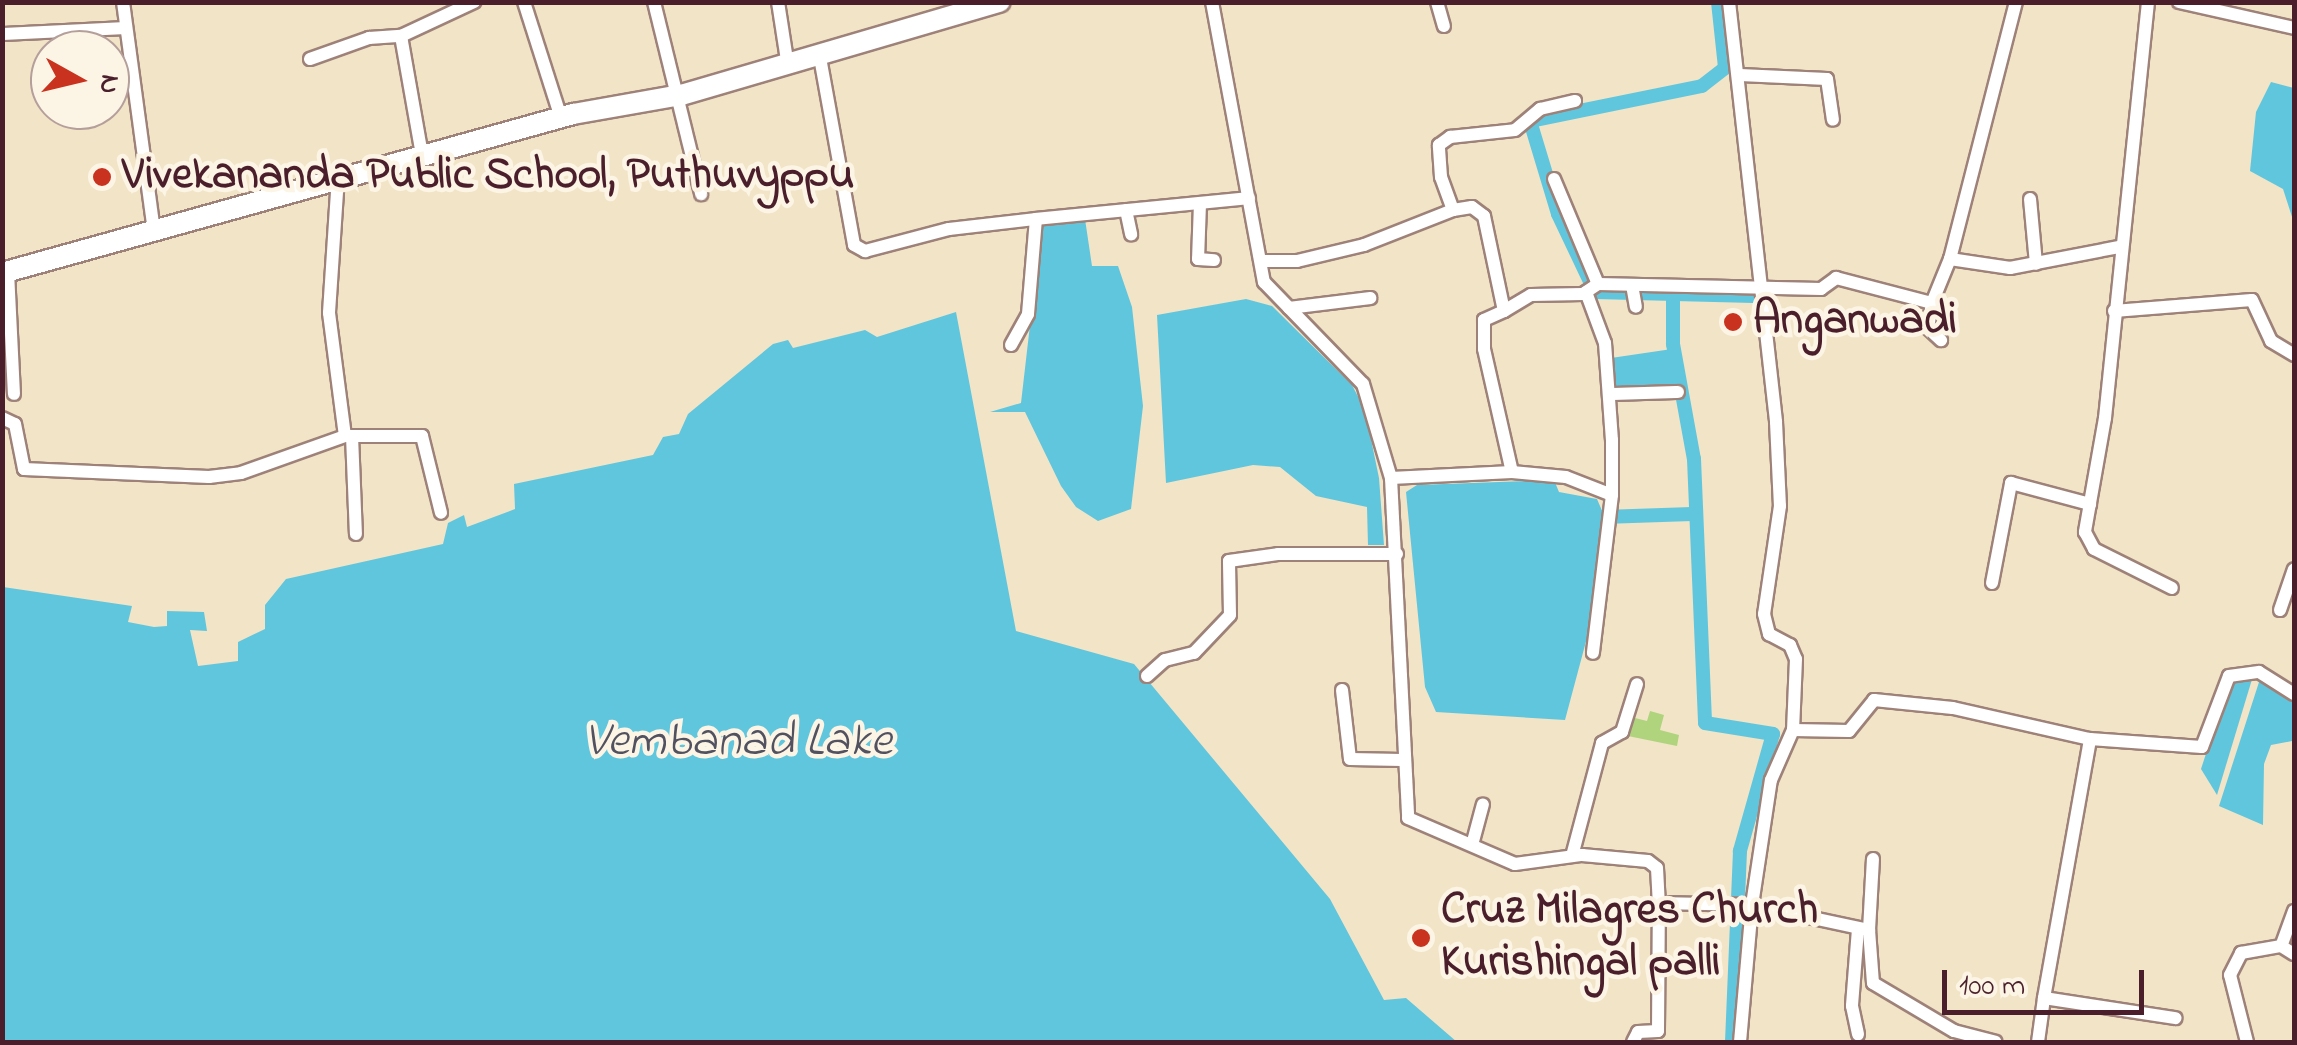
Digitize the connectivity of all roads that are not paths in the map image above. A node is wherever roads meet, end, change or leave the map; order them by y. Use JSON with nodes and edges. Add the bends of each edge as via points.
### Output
{"nodes":[{"id":1,"x":123,"y":2,"type":"edge"},
{"id":2,"x":474,"y":2,"type":"edge"},
{"id":3,"x":524,"y":2,"type":"edge"},
{"id":4,"x":654,"y":2,"type":"edge"},
{"id":5,"x":778,"y":2,"type":"edge"},
{"id":6,"x":1000,"y":2,"type":"edge"},
{"id":7,"x":1212,"y":2,"type":"edge"},
{"id":8,"x":1437,"y":2,"type":"edge"},
{"id":9,"x":1729,"y":2,"type":"edge"},
{"id":10,"x":2016,"y":2,"type":"edge"},
{"id":11,"x":2148,"y":2,"type":"edge"},
{"id":12,"x":2179,"y":2,"type":"edge"},
{"id":13,"x":1444,"y":26,"type":"dead end"},
{"id":14,"x":125,"y":28,"type":"junction"},
{"id":15,"x":2294,"y":28,"type":"edge"},
{"id":16,"x":2,"y":34,"type":"edge"},
{"id":17,"x":401,"y":36,"type":"junction"},
{"id":18,"x":820,"y":52,"type":"junction"},
{"id":19,"x":310,"y":59,"type":"dead end"},
{"id":20,"x":788,"y":60,"type":"junction"},
{"id":21,"x":1740,"y":75,"type":"junction"},
{"id":22,"x":681,"y":95,"type":"junction"},
{"id":23,"x":1575,"y":102,"type":"dead end"},
{"id":24,"x":561,"y":118,"type":"junction"},
{"id":25,"x":1833,"y":120,"type":"dead end"},
{"id":26,"x":422,"y":155,"type":"junction"},
{"id":27,"x":338,"y":177,"type":"junction"},
{"id":28,"x":1554,"y":179,"type":"dead end"},
{"id":29,"x":701,"y":194,"type":"dead end"},
{"id":30,"x":1248,"y":198,"type":"junction"},
{"id":31,"x":2030,"y":199,"type":"dead end"},
{"id":32,"x":1200,"y":203,"type":"junction"},
{"id":33,"x":1126,"y":210,"type":"junction"},
{"id":34,"x":1454,"y":210,"type":"junction"},
{"id":35,"x":1036,"y":219,"type":"junction"},
{"id":36,"x":154,"y":230,"type":"junction"},
{"id":37,"x":1131,"y":234,"type":"dead end"},
{"id":38,"x":2120,"y":247,"type":"junction"},
{"id":39,"x":1950,"y":259,"type":"junction"},
{"id":40,"x":1214,"y":260,"type":"dead end"},
{"id":41,"x":1264,"y":261,"type":"junction"},
{"id":42,"x":2036,"y":264,"type":"junction"},
{"id":43,"x":5,"y":272,"type":"edge"},
{"id":44,"x":1632,"y":286,"type":"junction"},
{"id":45,"x":1592,"y":288,"type":"junction"},
{"id":46,"x":1761,"y":290,"type":"junction"},
{"id":47,"x":1370,"y":298,"type":"dead end"},
{"id":48,"x":1932,"y":304,"type":"junction"},
{"id":49,"x":1636,"y":307,"type":"dead end"},
{"id":50,"x":1289,"y":308,"type":"junction"},
{"id":51,"x":1504,"y":311,"type":"junction"},
{"id":52,"x":2114,"y":311,"type":"junction"},
{"id":53,"x":1941,"y":340,"type":"dead end"},
{"id":54,"x":1011,"y":345,"type":"dead end"},
{"id":55,"x":2294,"y":354,"type":"edge"},
{"id":56,"x":1678,"y":392,"type":"dead end"},
{"id":57,"x":14,"y":394,"type":"dead end"},
{"id":58,"x":1611,"y":394,"type":"junction"},
{"id":59,"x":2,"y":418,"type":"edge"},
{"id":60,"x":348,"y":436,"type":"junction"},
{"id":61,"x":1512,"y":472,"type":"junction"},
{"id":62,"x":1391,"y":478,"type":"junction"},
{"id":63,"x":1611,"y":504,"type":"junction"},
{"id":64,"x":2090,"y":504,"type":"junction"},
{"id":65,"x":441,"y":513,"type":"dead end"},
{"id":66,"x":356,"y":534,"type":"dead end"},
{"id":67,"x":1397,"y":554,"type":"junction"},
{"id":68,"x":2294,"y":569,"type":"edge"},
{"id":69,"x":1992,"y":583,"type":"dead end"},
{"id":70,"x":2172,"y":588,"type":"dead end"},
{"id":71,"x":2280,"y":610,"type":"dead end"},
{"id":72,"x":1592,"y":654,"type":"dead end"},
{"id":73,"x":1148,"y":676,"type":"dead end"},
{"id":74,"x":1637,"y":684,"type":"dead end"},
{"id":75,"x":1342,"y":690,"type":"dead end"},
{"id":76,"x":2294,"y":694,"type":"edge"},
{"id":77,"x":1793,"y":730,"type":"junction"},
{"id":78,"x":2090,"y":739,"type":"junction"},
{"id":79,"x":1402,"y":760,"type":"junction"},
{"id":80,"x":1483,"y":804,"type":"dead end"},
{"id":81,"x":1472,"y":846,"type":"junction"},
{"id":82,"x":1572,"y":856,"type":"junction"},
{"id":83,"x":1873,"y":859,"type":"dead end"},
{"id":84,"x":1659,"y":903,"type":"junction"},
{"id":85,"x":1745,"y":904,"type":"junction"},
{"id":86,"x":2294,"y":911,"type":"edge"},
{"id":87,"x":1864,"y":929,"type":"junction"},
{"id":88,"x":2280,"y":946,"type":"junction"},
{"id":89,"x":2294,"y":954,"type":"edge"},
{"id":90,"x":2044,"y":998,"type":"junction"},
{"id":91,"x":2175,"y":1018,"type":"dead end"},
{"id":92,"x":1858,"y":1034,"type":"dead end"},
{"id":93,"x":1950,"y":1037,"type":"edge"},
{"id":94,"x":1633,"y":1042,"type":"edge"},
{"id":95,"x":1740,"y":1042,"type":"edge"},
{"id":96,"x":1996,"y":1042,"type":"edge"},
{"id":97,"x":2038,"y":1042,"type":"edge"},
{"id":98,"x":2247,"y":1042,"type":"edge"}],
"edges":[{"from":1,"to":14,"type":"street"},
{"from":2,"to":17,"type":"street"},
{"from":3,"to":24,"type":"street"},
{"from":4,"to":22,"type":"street"},
{"from":5,"to":20,"type":"street"},
{"from":6,"to":18,"type":"main road"},
{"from":7,"to":30,"type":"street"},
{"from":8,"to":13,"type":"street"},
{"from":9,"to":21,"type":"street"},
{"from":10,"to":39,"type":"street"},
{"from":11,"to":38,"type":"street"},
{"from":12,"to":15,"type":"street"},
{"from":14,"to":16,"type":"street"},
{"from":14,"to":36,"type":"street"},
{"from":17,"to":19,"type":"street","via":[[369,38]]},
{"from":17,"to":26,"type":"street"},
{"from":18,"to":20,"type":"main road"},
{"from":18,"to":35,"type":"street","via":[[854,246],[864,251],[949,229]]},
{"from":20,"to":22,"type":"main road"},
{"from":21,"to":25,"type":"street","via":[[1827,79]]},
{"from":21,"to":46,"type":"street"},
{"from":22,"to":24,"type":"main road"},
{"from":22,"to":29,"type":"street"},
{"from":23,"to":34,"type":"street","via":[[1540,108],[1516,130],[1450,137],[1439,146],[1441,177]]},
{"from":24,"to":26,"type":"main road"},
{"from":26,"to":27,"type":"main road"},
{"from":27,"to":36,"type":"main road"},
{"from":27,"to":60,"type":"street","via":[[329,314]]},
{"from":28,"to":45,"type":"street"},
{"from":30,"to":32,"type":"street"},
{"from":30,"to":41,"type":"street"},
{"from":31,"to":42,"type":"street"},
{"from":32,"to":33,"type":"street"},
{"from":32,"to":40,"type":"street","via":[[1198,258]]},
{"from":33,"to":35,"type":"street"},
{"from":33,"to":37,"type":"street"},
{"from":34,"to":41,"type":"street","via":[[1364,244],[1297,261]]},
{"from":34,"to":51,"type":"street","via":[[1472,207],[1484,216]]},
{"from":35,"to":54,"type":"street","via":[[1028,314]]},
{"from":36,"to":43,"type":"main road"},
{"from":38,"to":42,"type":"street"},
{"from":38,"to":52,"type":"street"},
{"from":39,"to":42,"type":"street","via":[[2010,268]]},
{"from":39,"to":48,"type":"street"},
{"from":41,"to":50,"type":"street","via":[[1264,282]]},
{"from":43,"to":57,"type":"street"},
{"from":44,"to":45,"type":"street"},
{"from":44,"to":46,"type":"street"},
{"from":44,"to":49,"type":"street"},
{"from":45,"to":51,"type":"street","via":[[1531,295]]},
{"from":45,"to":58,"type":"street"},
{"from":46,"to":48,"type":"street","via":[[1822,289],[1843,278]]},
{"from":46,"to":77,"type":"street","via":[[1780,506],[1764,614],[1769,634],[1790,645],[1796,659]]},
{"from":47,"to":50,"type":"street"},
{"from":48,"to":53,"type":"street","via":[[1928,328]]},
{"from":50,"to":62,"type":"street","via":[[1363,384]]},
{"from":51,"to":61,"type":"street","via":[[1484,320],[1484,349]]},
{"from":52,"to":55,"type":"street","via":[[2252,300],[2272,342]]},
{"from":52,"to":64,"type":"street"},
{"from":56,"to":58,"type":"street"},
{"from":58,"to":63,"type":"street"},
{"from":59,"to":60,"type":"street","via":[[15,424],[24,469],[209,477],[241,473]]},
{"from":60,"to":65,"type":"street","via":[[422,436]]},
{"from":60,"to":66,"type":"street"},
{"from":61,"to":62,"type":"street"},
{"from":61,"to":63,"type":"street","via":[[1566,477]]},
{"from":62,"to":67,"type":"street"},
{"from":63,"to":72,"type":"street"},
{"from":64,"to":69,"type":"street","via":[[2011,483]]},
{"from":64,"to":70,"type":"street","via":[[2090,544]]},
{"from":67,"to":73,"type":"street","via":[[1230,561],[1230,615],[1194,653],[1159,662]]},
{"from":67,"to":79,"type":"street"},
{"from":68,"to":71,"type":"street"},
{"from":74,"to":82,"type":"street","via":[[1622,732],[1602,742]]},
{"from":75,"to":79,"type":"street","via":[[1350,758]]},
{"from":76,"to":78,"type":"street","via":[[2250,670],[2228,676],[2202,747]]},
{"from":77,"to":78,"type":"street","via":[[1848,731],[1874,700],[1953,708]]},
{"from":77,"to":85,"type":"street","via":[[1771,780]]},
{"from":78,"to":90,"type":"street"},
{"from":79,"to":81,"type":"street","via":[[1408,818]]},
{"from":80,"to":81,"type":"street"},
{"from":81,"to":82,"type":"street","via":[[1515,864]]},
{"from":82,"to":84,"type":"street","via":[[1654,863]]},
{"from":83,"to":87,"type":"street"},
{"from":84,"to":85,"type":"street"},
{"from":84,"to":94,"type":"street","via":[[1658,1031],[1638,1032]]},
{"from":85,"to":87,"type":"street"},
{"from":85,"to":95,"type":"street"},
{"from":86,"to":88,"type":"street"},
{"from":87,"to":92,"type":"street","via":[[1852,1006]]},
{"from":87,"to":93,"type":"street","via":[[1873,983]]},
{"from":88,"to":89,"type":"street"},
{"from":88,"to":98,"type":"street","via":[[2241,952],[2230,975]]},
{"from":90,"to":91,"type":"street"},
{"from":90,"to":97,"type":"street"},
{"from":93,"to":96,"type":"street"}]}
